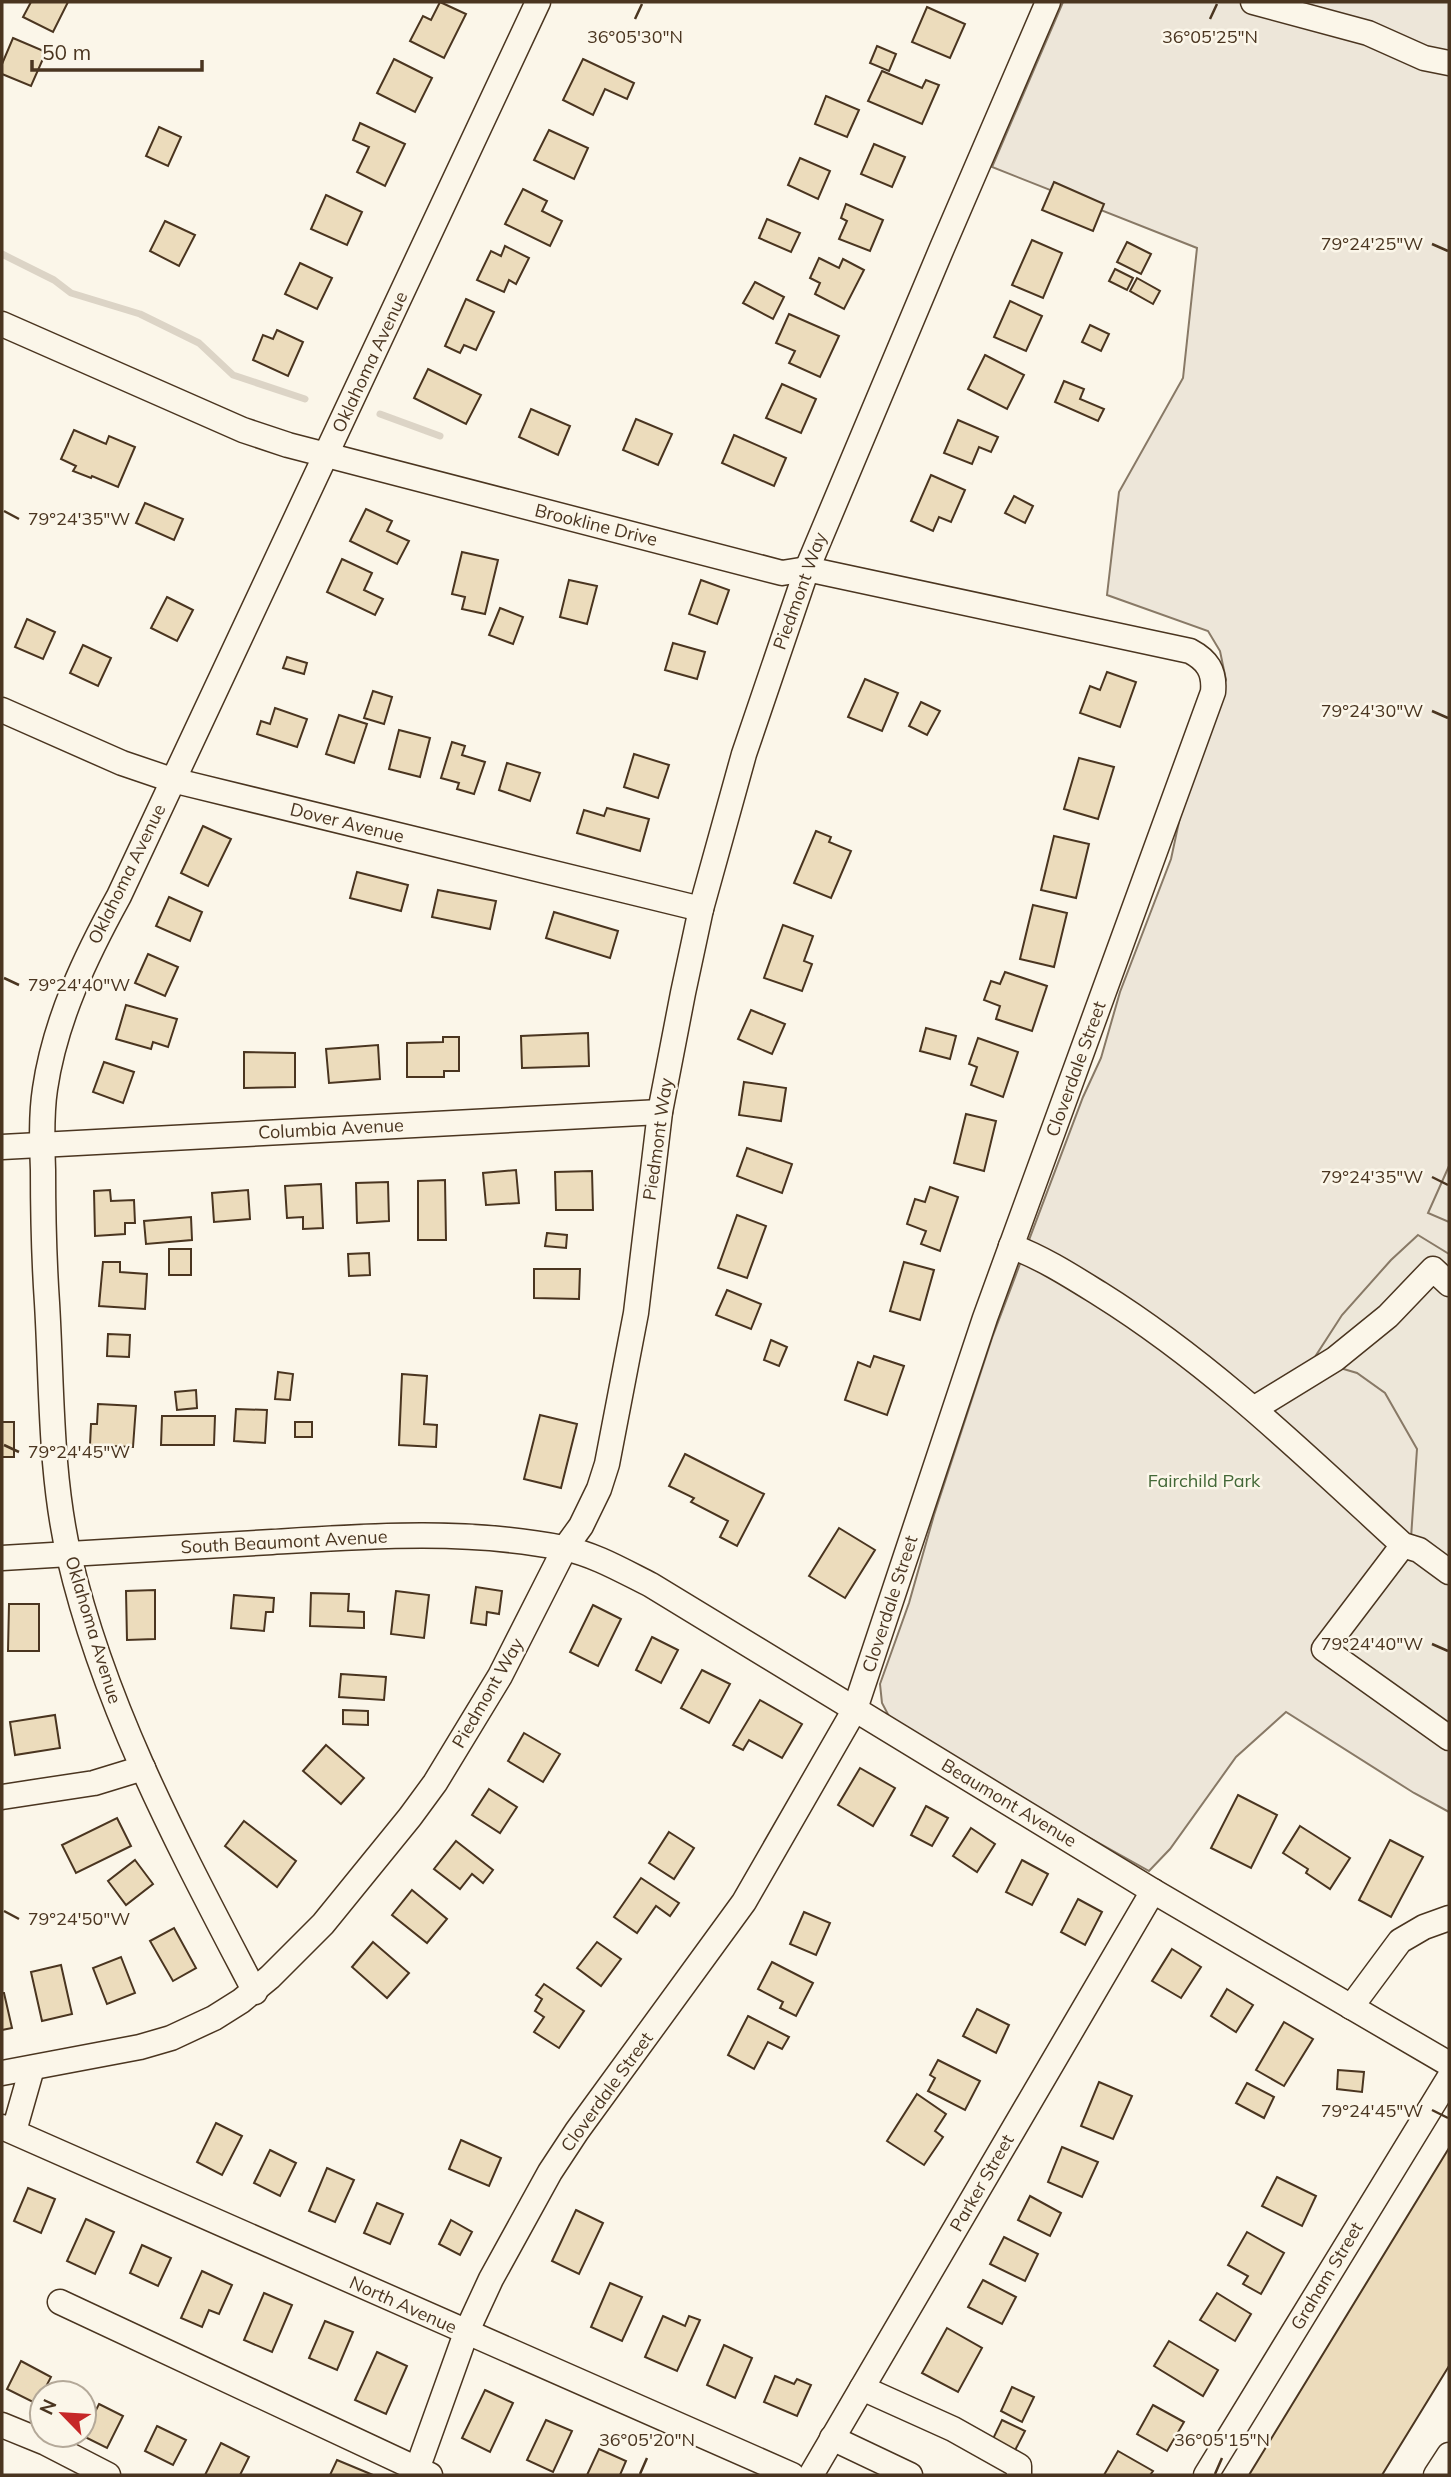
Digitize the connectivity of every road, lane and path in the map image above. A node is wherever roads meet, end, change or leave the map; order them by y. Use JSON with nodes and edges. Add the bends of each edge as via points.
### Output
{"nodes":[{"id":1,"x":538,"y":2,"type":"edge"},
{"id":2,"x":1048,"y":2,"type":"edge"},
{"id":3,"x":1253,"y":2,"type":"edge"},
{"id":4,"x":1449,"y":62,"type":"edge"},
{"id":5,"x":2,"y":324,"type":"edge"},
{"id":6,"x":327,"y":455,"type":"junction"},
{"id":7,"x":807,"y":569,"type":"junction"},
{"id":8,"x":1207,"y":663,"type":"joint"},
{"id":9,"x":2,"y":710,"type":"edge"},
{"id":10,"x":172,"y":780,"type":"junction"},
{"id":11,"x":701,"y":909,"type":"junction"},
{"id":12,"x":660,"y":1112,"type":"junction"},
{"id":13,"x":42,"y":1145,"type":"junction"},
{"id":14,"x":2,"y":1147,"type":"edge"},
{"id":15,"x":1012,"y":1246,"type":"junction"},
{"id":16,"x":1449,"y":1284,"type":"edge"},
{"id":17,"x":1255,"y":1408,"type":"junction"},
{"id":18,"x":1403,"y":1545,"type":"junction"},
{"id":19,"x":565,"y":1548,"type":"junction"},
{"id":20,"x":69,"y":1554,"type":"junction"},
{"id":21,"x":2,"y":1558,"type":"edge"},
{"id":22,"x":1449,"y":1572,"type":"edge"},
{"id":23,"x":855,"y":1709,"type":"junction"},
{"id":24,"x":1449,"y":1738,"type":"edge"},
{"id":25,"x":143,"y":1768,"type":"junction"},
{"id":26,"x":2,"y":1797,"type":"edge"},
{"id":27,"x":1153,"y":1891,"type":"junction"},
{"id":28,"x":1449,"y":1918,"type":"edge"},
{"id":29,"x":255,"y":1992,"type":"junction"},
{"id":30,"x":1350,"y":2007,"type":"junction"},
{"id":31,"x":1449,"y":2064,"type":"edge"},
{"id":32,"x":32,"y":2068,"type":"junction"},
{"id":33,"x":2,"y":2073,"type":"edge"},
{"id":34,"x":1449,"y":2078,"type":"edge"},
{"id":35,"x":8,"y":2129,"type":"edge"},
{"id":36,"x":60,"y":2302,"type":"dead end"},
{"id":37,"x":466,"y":2333,"type":"junction"},
{"id":38,"x":862,"y":2388,"type":"junction"},
{"id":39,"x":2,"y":2425,"type":"edge"},
{"id":40,"x":840,"y":2442,"type":"junction"},
{"id":41,"x":1449,"y":2455,"type":"edge"},
{"id":42,"x":1016,"y":2469,"type":"edge"},
{"id":43,"x":421,"y":2473,"type":"edge"},
{"id":44,"x":108,"y":2475,"type":"edge"},
{"id":45,"x":792,"y":2475,"type":"edge"},
{"id":46,"x":811,"y":2475,"type":"edge"},
{"id":47,"x":910,"y":2475,"type":"edge"},
{"id":48,"x":1206,"y":2475,"type":"edge"},
{"id":49,"x":1436,"y":2475,"type":"edge"}],
"edges":[{"from":1,"to":6,"type":"street","name":"Oklahoma Avenue"},
{"from":2,"to":7,"type":"street","name":"Piedmont Way"},
{"from":3,"to":4,"type":"street","via":[[1368,33],[1423,58]]},
{"from":5,"to":6,"type":"street","name":"Brookline Drive","via":[[243,429]]},
{"from":6,"to":7,"type":"street","name":"Brookline Drive","via":[[782,572]]},
{"from":6,"to":10,"type":"street","name":"Oklahoma Avenue"},
{"from":7,"to":8,"type":"street","name":"Brookline Drive","via":[[1189,651]]},
{"from":7,"to":11,"type":"street","name":"Piedmont Way","via":[[744,754]]},
{"from":8,"to":15,"type":"street","name":"Cloverdale Street","via":[[1213,692]]},
{"from":9,"to":10,"type":"street","name":"Dover Avenue"},
{"from":10,"to":11,"type":"street","name":"Dover Avenue"},
{"from":10,"to":13,"type":"street","name":"Oklahoma Avenue","via":[[72,992],[47,1074]]},
{"from":11,"to":12,"type":"street","name":"Piedmont Way"},
{"from":12,"to":13,"type":"street","name":"Columbia Avenue"},
{"from":12,"to":19,"type":"street","name":"Piedmont Way","via":[[636,1313],[607,1464],[581,1526]]},
{"from":13,"to":14,"type":"street","name":"Columbia Avenue"},
{"from":13,"to":20,"type":"street","name":"Oklahoma Avenue","via":[[57,1484]]},
{"from":15,"to":17,"type":"street","via":[[1041,1258],[1137,1318]]},
{"from":15,"to":23,"type":"street","name":"Cloverdale Street"},
{"from":16,"to":17,"type":"street","via":[[1433,1269],[1388,1316],[1335,1359]]},
{"from":17,"to":18,"type":"street"},
{"from":18,"to":22,"type":"street","via":[[1419,1550]]},
{"from":18,"to":24,"type":"street","via":[[1324,1648]]},
{"from":19,"to":20,"type":"street","name":"South Beaumont Avenue","via":[[461,1536],[378,1535]]},
{"from":19,"to":23,"type":"street","name":"Beaumont Avenue","via":[[651,1584]]},
{"from":19,"to":29,"type":"street","name":"Piedmont Way","via":[[500,1676],[435,1783],[323,1924]]},
{"from":20,"to":21,"type":"street","name":"South Beaumont Avenue"},
{"from":20,"to":25,"type":"street","name":"Oklahoma Avenue","via":[[97,1653]]},
{"from":23,"to":27,"type":"street","name":"Beaumont Avenue"},
{"from":23,"to":37,"type":"street","name":"Cloverdale Street","via":[[744,1902],[550,2172]]},
{"from":25,"to":26,"type":"street","via":[[94,1783]]},
{"from":25,"to":29,"type":"street","name":"Oklahoma Avenue","via":[[170,1830]]},
{"from":27,"to":30,"type":"street","name":"Beaumont Avenue"},
{"from":27,"to":38,"type":"street","name":"Parker Street"},
{"from":28,"to":30,"type":"street","via":[[1400,1941]]},
{"from":29,"to":32,"type":"street","name":"Piedmont Way","via":[[171,2038]]},
{"from":30,"to":31,"type":"street","name":"Beaumont Avenue"},
{"from":32,"to":33,"type":"street","name":"Piedmont Way"},
{"from":32,"to":35,"type":"street"},
{"from":34,"to":48,"type":"street","name":"Graham Street"},
{"from":35,"to":37,"type":"street","name":"North Avenue"},
{"from":36,"to":43,"type":"street"},
{"from":37,"to":43,"type":"street","name":"Cloverdale Street"},
{"from":37,"to":45,"type":"street","name":"North Avenue"},
{"from":38,"to":40,"type":"street","name":"Parker Street"},
{"from":38,"to":42,"type":"street","via":[[953,2429]]},
{"from":39,"to":44,"type":"street"},
{"from":40,"to":46,"type":"street","name":"Parker Street"},
{"from":40,"to":47,"type":"street"},
{"from":41,"to":49,"type":"street"}]}
